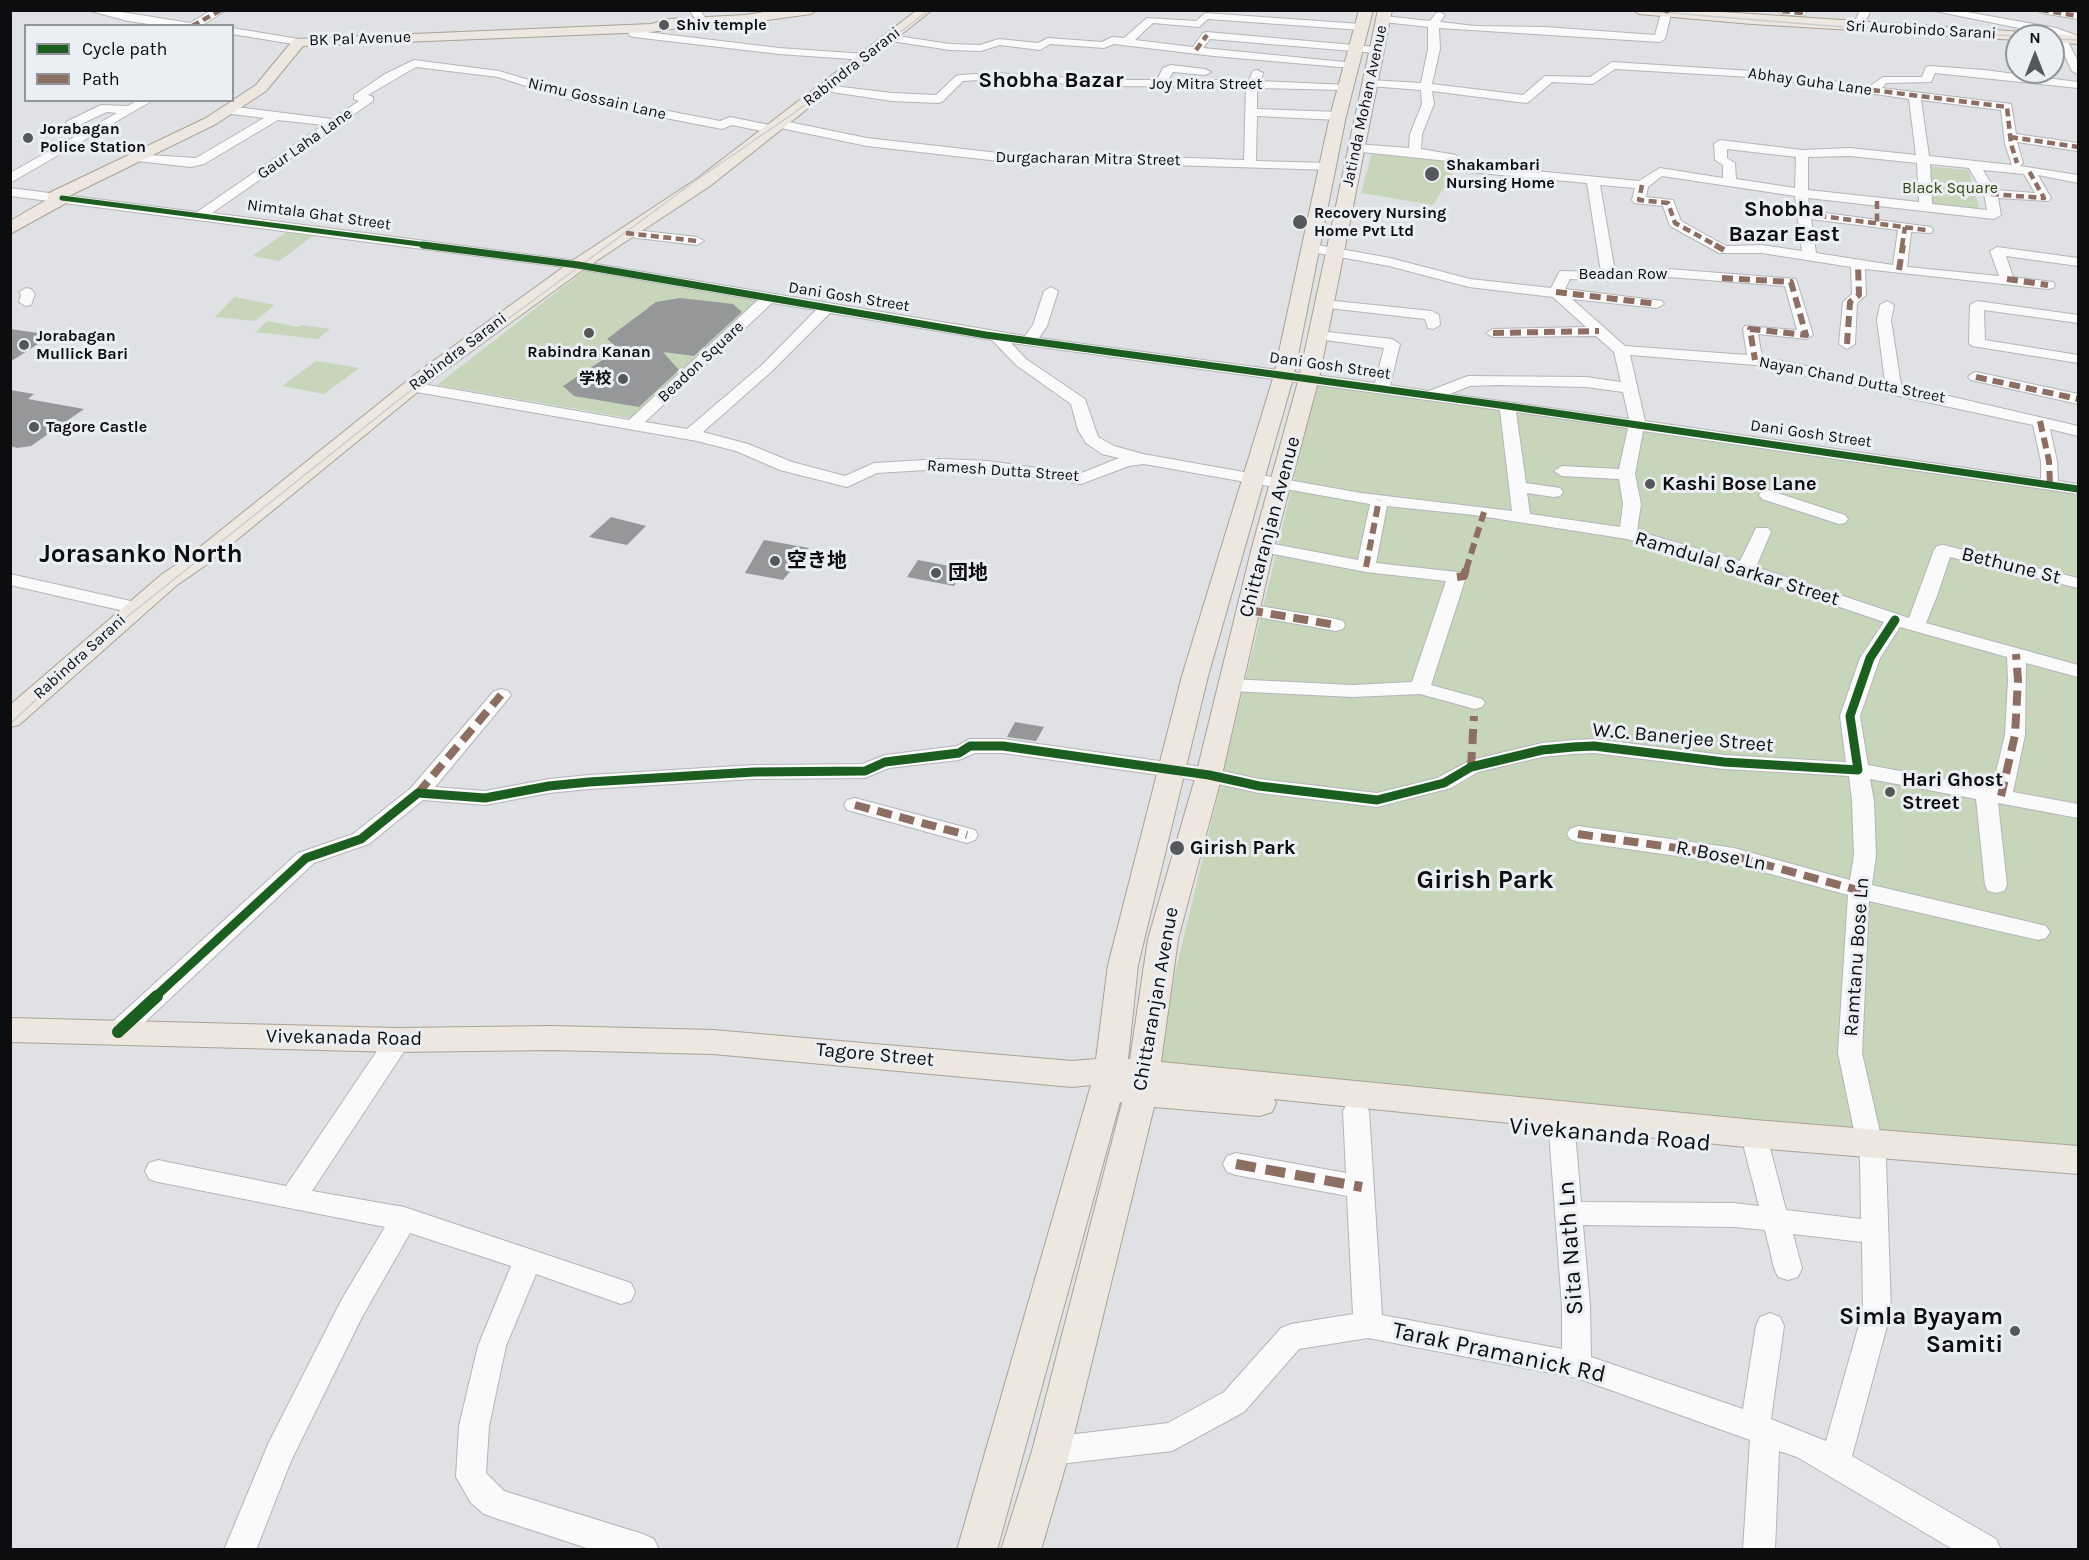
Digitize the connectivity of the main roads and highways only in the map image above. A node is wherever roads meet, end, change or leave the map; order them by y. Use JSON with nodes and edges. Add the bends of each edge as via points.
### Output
{"nodes":[{"id":1,"x":811,"y":10,"type":"edge"},
{"id":2,"x":926,"y":10,"type":"edge"},
{"id":3,"x":1366,"y":10,"type":"edge"},
{"id":4,"x":1639,"y":10,"type":"edge"},
{"id":5,"x":1666,"y":12,"type":"edge"},
{"id":6,"x":1384,"y":15,"type":"edge"},
{"id":7,"x":2005,"y":30,"type":"edge"},
{"id":8,"x":10,"y":229,"type":"edge"},
{"id":9,"x":1309,"y":378,"type":"joint"},
{"id":10,"x":10,"y":719,"type":"edge"},
{"id":11,"x":10,"y":1030,"type":"edge"},
{"id":12,"x":678,"y":1040,"type":"joint"},
{"id":13,"x":1125,"y":1081,"type":"junction"},
{"id":14,"x":1872,"y":1151,"type":"junction"},
{"id":15,"x":2079,"y":1160,"type":"edge"},
{"id":16,"x":2079,"y":1178,"type":"edge"},
{"id":17,"x":977,"y":1550,"type":"edge"},
{"id":18,"x":1021,"y":1550,"type":"edge"}],
"edges":[{"from":1,"to":8,"type":"main road","name":"BK Pal Avenue","via":[[678,27],[299,42],[261,88],[228,110],[58,198]]},
{"from":2,"to":10,"type":"main road","name":"Rabindra Sarani","via":[[698,186],[578,265],[411,387],[137,608]]},
{"from":3,"to":13,"type":"main road","via":[[1344,87],[1284,375],[1194,676],[1123,965]]},
{"from":4,"to":5,"type":"main road","name":"Sri Aurobindo Sarani"},
{"from":5,"to":7,"type":"main road","name":"Sri Aurobindo Sarani","via":[[1858,26]]},
{"from":6,"to":9,"type":"main road","name":"Jatinda Mohan Avenue"},
{"from":9,"to":13,"type":"main road","name":"Chittaranjan Avenue","via":[[1263,547],[1209,775]]},
{"from":11,"to":12,"type":"main road","name":"Vivekanada Road","via":[[398,1040]]},
{"from":12,"to":13,"type":"main road","name":"Tagore Street","via":[[914,1058]]},
{"from":13,"to":14,"type":"main road","name":"Vivekananda Road","via":[[1652,1124]]},
{"from":13,"to":14,"type":"main road","name":"Vivekananda Road","via":[[1356,1111],[1563,1131],[1758,1148]]},
{"from":13,"to":17,"type":"main road"},
{"from":13,"to":18,"type":"main road","name":"Chittaranjan Avenue","via":[[1051,1451]]},
{"from":14,"to":15,"type":"main road","name":"Vivekananda Road"},
{"from":14,"to":16,"type":"main road","name":"Vivekananda Road"}]}
